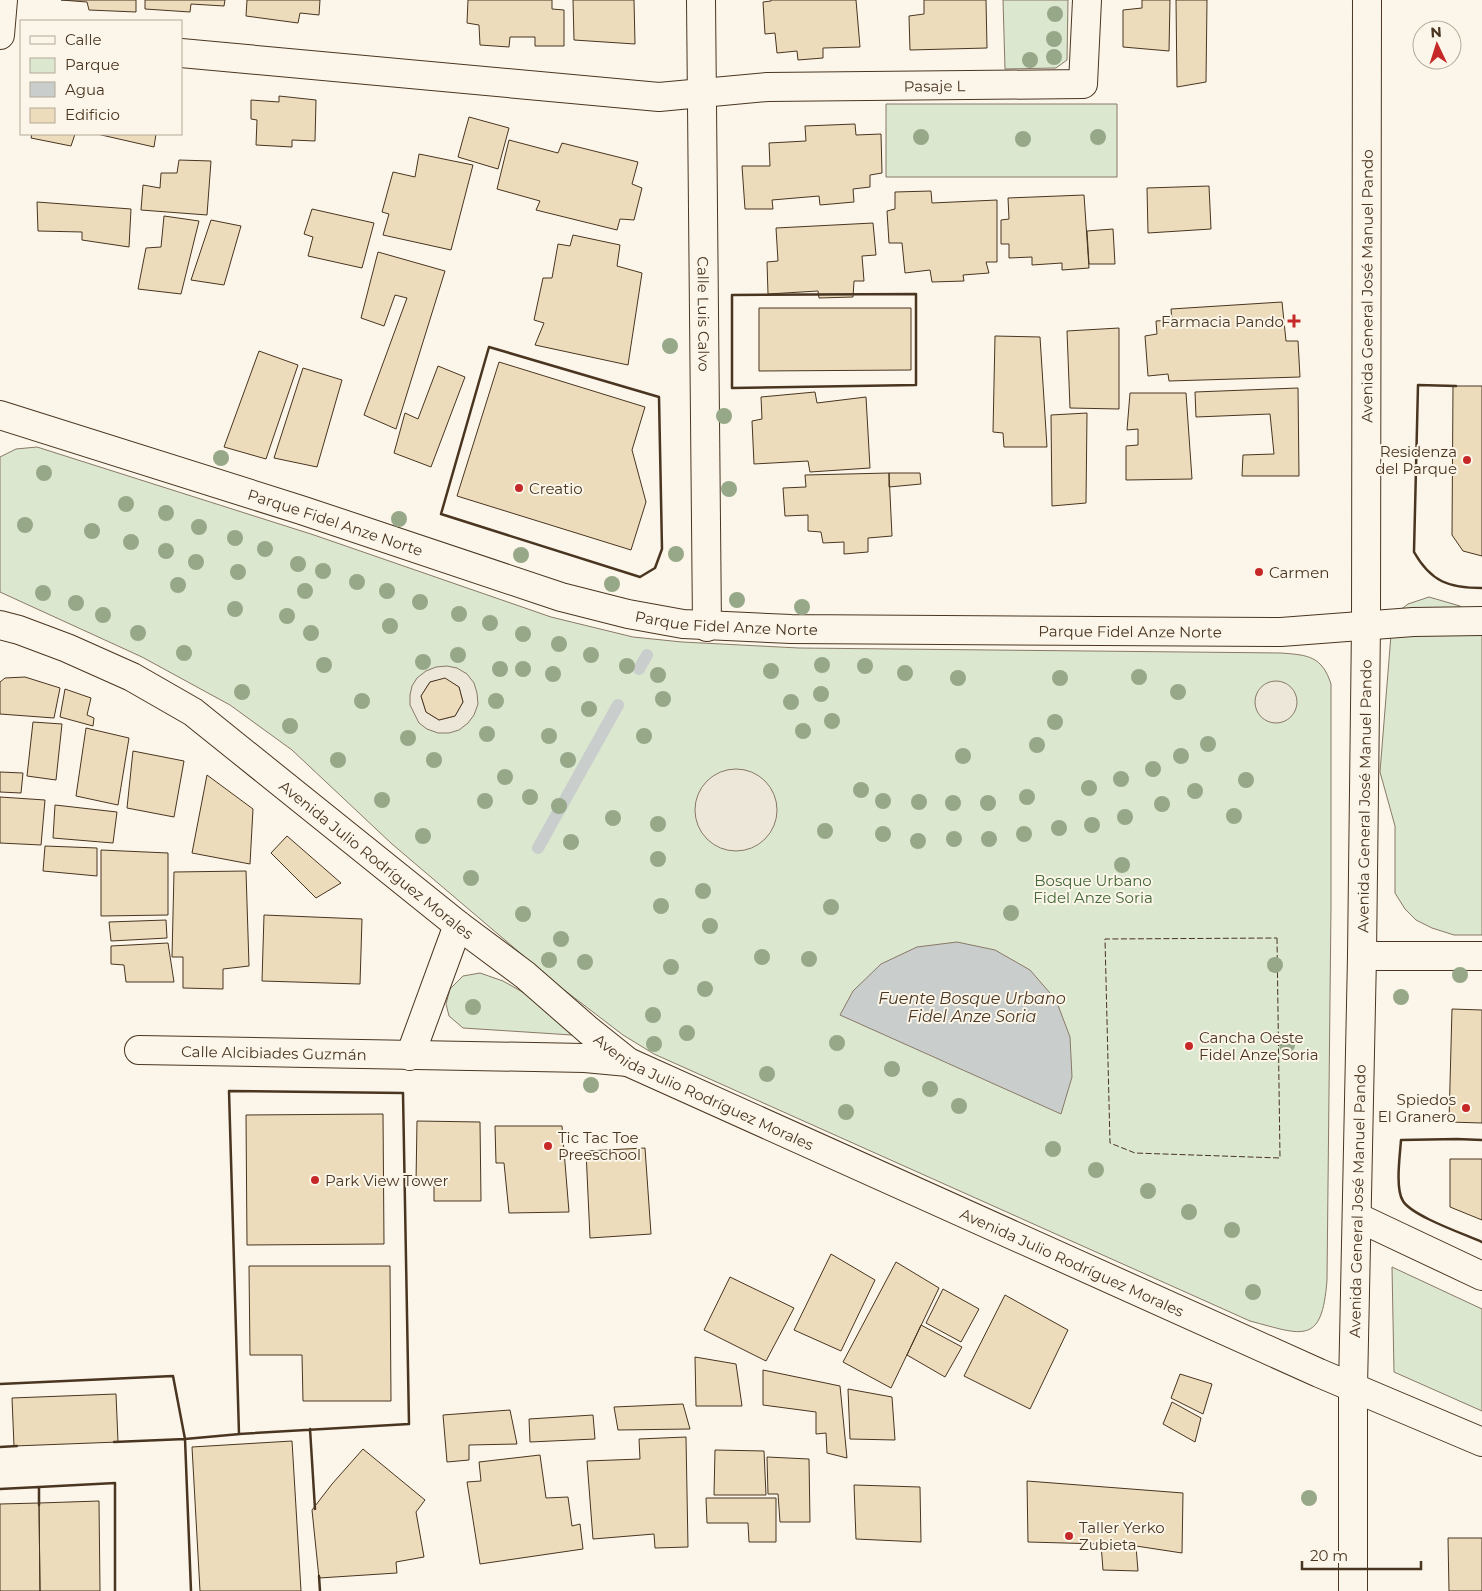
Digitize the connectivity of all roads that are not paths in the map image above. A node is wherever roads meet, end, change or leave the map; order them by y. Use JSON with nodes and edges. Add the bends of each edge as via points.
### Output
{"nodes":[{"id":1,"x":3,"y":0,"type":"edge"},
{"id":2,"x":702,"y":0,"type":"edge"},
{"id":3,"x":1087,"y":0,"type":"edge"},
{"id":4,"x":1367,"y":0,"type":"edge"},
{"id":5,"x":0,"y":36,"type":"edge"},
{"id":6,"x":20,"y":38,"type":"edge"},
{"id":7,"x":182,"y":53,"type":"edge"},
{"id":8,"x":703,"y":92,"type":"junction"},
{"id":9,"x":0,"y":415,"type":"edge"},
{"id":10,"x":1482,"y":621,"type":"edge"},
{"id":11,"x":0,"y":625,"type":"edge"},
{"id":12,"x":1366,"y":625,"type":"junction"},
{"id":13,"x":707,"y":627,"type":"junction"},
{"id":14,"x":458,"y":925,"type":"junction"},
{"id":15,"x":1362,"y":956,"type":"junction"},
{"id":16,"x":1482,"y":956,"type":"edge"},
{"id":17,"x":139,"y":1050,"type":"dead end"},
{"id":18,"x":410,"y":1056,"type":"junction"},
{"id":19,"x":628,"y":1062,"type":"junction"},
{"id":20,"x":1357,"y":1217,"type":"junction"},
{"id":21,"x":1482,"y":1276,"type":"edge"},
{"id":22,"x":1353,"y":1388,"type":"junction"},
{"id":23,"x":1482,"y":1442,"type":"edge"},
{"id":24,"x":1353,"y":1591,"type":"edge"}],
"edges":[{"from":1,"to":5,"type":"street"},
{"from":2,"to":8,"type":"street","name":"Calle Luis Calvo"},
{"from":3,"to":8,"type":"street","name":"Pasaje L","via":[[1083,84],[767,87]]},
{"from":4,"to":12,"type":"street","name":"Avenida General José Manuel Pando"},
{"from":5,"to":6,"type":"street"},
{"from":7,"to":8,"type":"street","via":[[659,98]]},
{"from":8,"to":13,"type":"street","name":"Calle Luis Calvo"},
{"from":9,"to":13,"type":"street","name":"Parque Fidel Anze Norte","via":[[301,510],[560,597],[628,614]]},
{"from":10,"to":12,"type":"street","name":"Parque Fidel Anze Norte"},
{"from":11,"to":14,"type":"street","name":"Avenida Julio Rodríguez Morales","via":[[67,648],[132,677],[193,712]]},
{"from":12,"to":13,"type":"street","name":"Parque Fidel Anze Norte","via":[[1280,632]]},
{"from":12,"to":15,"type":"street","name":"Avenida General José Manuel Pando"},
{"from":14,"to":18,"type":"street"},
{"from":14,"to":19,"type":"street","name":"Avenida Julio Rodríguez Morales","via":[[525,975]]},
{"from":15,"to":16,"type":"street"},
{"from":15,"to":20,"type":"street","name":"Avenida General José Manuel Pando"},
{"from":17,"to":18,"type":"street","name":"Calle Alcibiades Guzmán"},
{"from":18,"to":19,"type":"street","name":"Calle Alcibiades Guzmán","via":[[585,1058]]},
{"from":19,"to":22,"type":"street","name":"Avenida Julio Rodríguez Morales"},
{"from":20,"to":21,"type":"street"},
{"from":20,"to":22,"type":"street","name":"Avenida General José Manuel Pando"},
{"from":22,"to":23,"type":"street","name":"Avenida Julio Rodríguez Morales"},
{"from":22,"to":24,"type":"street","name":"Avenida General José Manuel Pando"}]}
